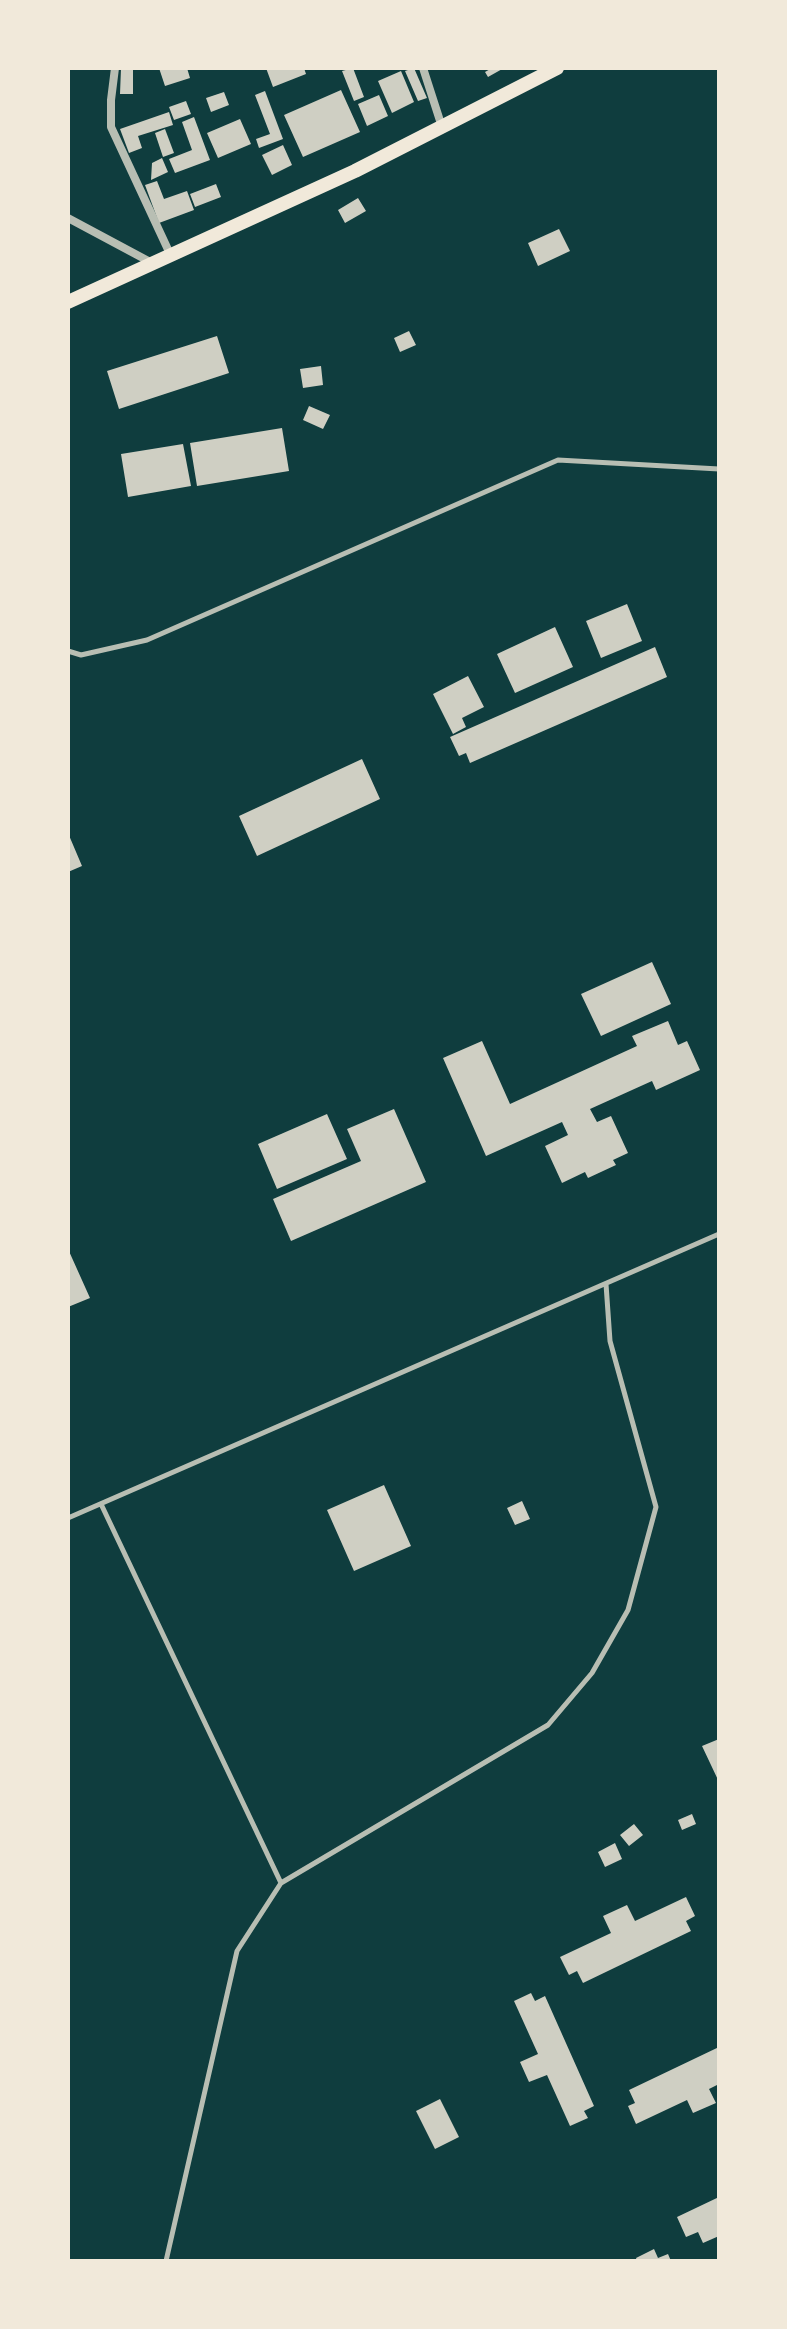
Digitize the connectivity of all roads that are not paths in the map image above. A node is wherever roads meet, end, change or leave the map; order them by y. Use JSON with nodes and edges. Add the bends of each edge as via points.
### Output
{"nodes":[{"id":1,"x":115,"y":68,"type":"edge"},
{"id":2,"x":423,"y":68,"type":"edge"},
{"id":3,"x":557,"y":68,"type":"edge"},
{"id":4,"x":442,"y":127,"type":"junction"},
{"id":5,"x":68,"y":218,"type":"edge"},
{"id":6,"x":172,"y":257,"type":"junction"},
{"id":7,"x":155,"y":264,"type":"junction"},
{"id":8,"x":68,"y":302,"type":"edge"},
{"id":9,"x":719,"y":469,"type":"edge"},
{"id":10,"x":68,"y":651,"type":"edge"},
{"id":11,"x":719,"y":1234,"type":"edge"},
{"id":12,"x":606,"y":1284,"type":"junction"},
{"id":13,"x":101,"y":1504,"type":"junction"},
{"id":14,"x":68,"y":1518,"type":"edge"},
{"id":15,"x":281,"y":1883,"type":"junction"},
{"id":16,"x":166,"y":2261,"type":"edge"}],
"edges":[{"from":1,"to":6,"type":"street","via":[[111,127]]},
{"from":2,"to":4,"type":"street"},
{"from":3,"to":4,"type":"main road"},
{"from":4,"to":6,"type":"main road"},
{"from":5,"to":7,"type":"street"},
{"from":6,"to":7,"type":"main road"},
{"from":7,"to":8,"type":"main road"},
{"from":9,"to":10,"type":"lane","via":[[558,460],[147,640],[81,655]]},
{"from":11,"to":12,"type":"lane"},
{"from":12,"to":13,"type":"lane"},
{"from":12,"to":15,"type":"lane","via":[[610,1341],[656,1507],[628,1610],[592,1673],[548,1725]]},
{"from":13,"to":14,"type":"lane"},
{"from":13,"to":15,"type":"lane"},
{"from":15,"to":16,"type":"lane","via":[[237,1951]]}]}
